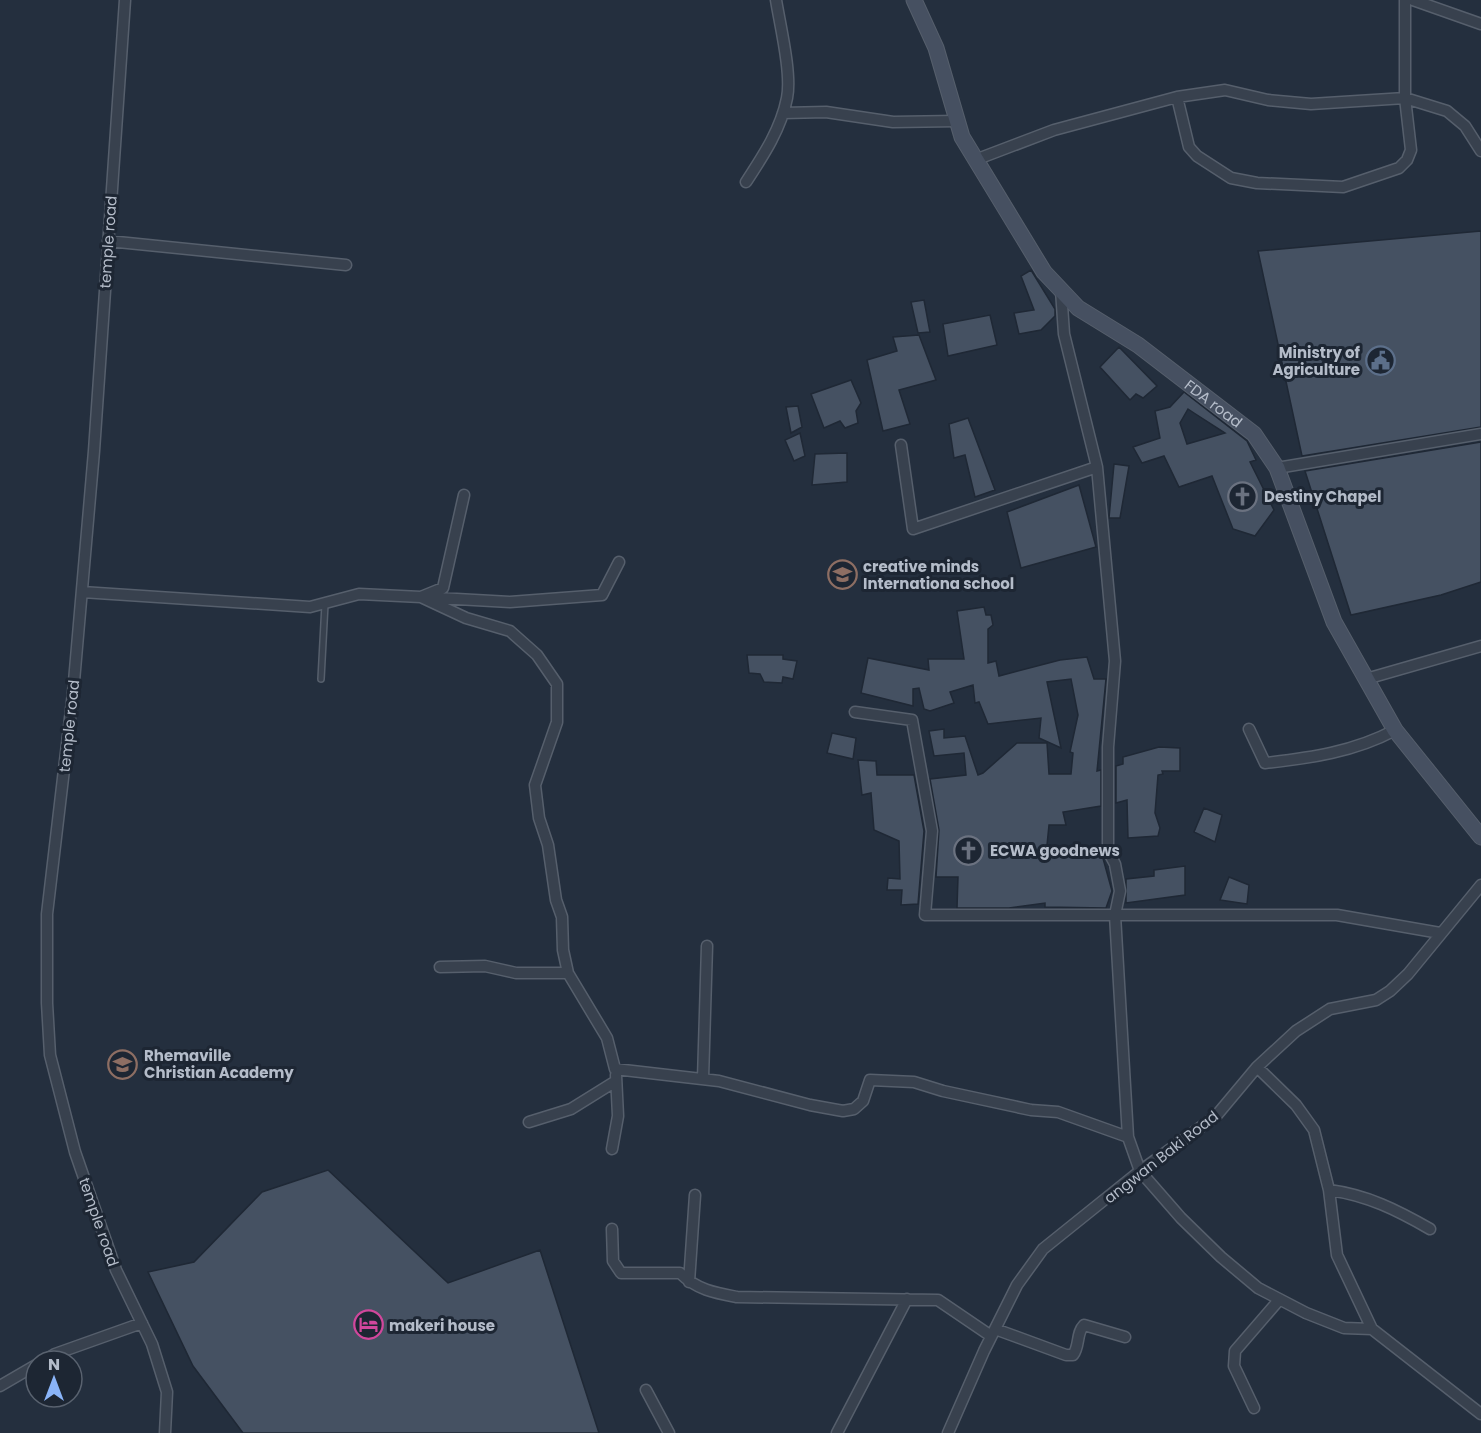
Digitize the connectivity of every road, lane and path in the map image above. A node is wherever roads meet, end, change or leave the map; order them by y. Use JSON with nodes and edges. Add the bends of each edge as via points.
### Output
{"nodes":[{"id":1,"x":125,"y":0,"type":"edge"},
{"id":2,"x":776,"y":0,"type":"edge"},
{"id":3,"x":914,"y":0,"type":"edge"},
{"id":4,"x":1405,"y":0,"type":"edge"},
{"id":5,"x":1413,"y":0,"type":"edge"},
{"id":6,"x":1481,"y":24,"type":"edge"},
{"id":7,"x":1177,"y":97,"type":"junction"},
{"id":8,"x":1405,"y":98,"type":"junction"},
{"id":9,"x":783,"y":113,"type":"junction"},
{"id":10,"x":957,"y":121,"type":"junction"},
{"id":11,"x":1481,"y":151,"type":"edge"},
{"id":12,"x":975,"y":160,"type":"junction"},
{"id":13,"x":746,"y":182,"type":"dead end"},
{"id":14,"x":108,"y":241,"type":"junction"},
{"id":15,"x":346,"y":265,"type":"dead end"},
{"id":16,"x":1061,"y":290,"type":"junction"},
{"id":17,"x":1481,"y":434,"type":"edge"},
{"id":18,"x":901,"y":445,"type":"dead end"},
{"id":19,"x":1096,"y":467,"type":"junction"},
{"id":20,"x":1277,"y":468,"type":"junction"},
{"id":21,"x":464,"y":495,"type":"dead end"},
{"id":22,"x":619,"y":562,"type":"dead end"},
{"id":23,"x":82,"y":592,"type":"junction"},
{"id":24,"x":421,"y":597,"type":"junction"},
{"id":25,"x":325,"y":602,"type":"junction"},
{"id":26,"x":1481,"y":646,"type":"edge"},
{"id":27,"x":321,"y":679,"type":"dead end"},
{"id":28,"x":1366,"y":679,"type":"junction"},
{"id":29,"x":855,"y":712,"type":"dead end"},
{"id":30,"x":1249,"y":729,"type":"dead end"},
{"id":31,"x":1395,"y":730,"type":"junction"},
{"id":32,"x":1481,"y":837,"type":"edge"},
{"id":33,"x":1481,"y":885,"type":"edge"},
{"id":34,"x":1115,"y":915,"type":"junction"},
{"id":35,"x":1440,"y":933,"type":"junction"},
{"id":36,"x":707,"y":946,"type":"dead end"},
{"id":37,"x":440,"y":967,"type":"dead end"},
{"id":38,"x":568,"y":973,"type":"junction"},
{"id":39,"x":1257,"y":1067,"type":"junction"},
{"id":40,"x":615,"y":1069,"type":"junction"},
{"id":41,"x":703,"y":1079,"type":"junction"},
{"id":42,"x":616,"y":1081,"type":"junction"},
{"id":43,"x":529,"y":1122,"type":"dead end"},
{"id":44,"x":1128,"y":1137,"type":"junction"},
{"id":45,"x":612,"y":1149,"type":"dead end"},
{"id":46,"x":1140,"y":1171,"type":"junction"},
{"id":47,"x":1329,"y":1190,"type":"junction"},
{"id":48,"x":695,"y":1195,"type":"dead end"},
{"id":49,"x":612,"y":1229,"type":"dead end"},
{"id":50,"x":1430,"y":1229,"type":"dead end"},
{"id":51,"x":689,"y":1282,"type":"junction"},
{"id":52,"x":907,"y":1299,"type":"junction"},
{"id":53,"x":1279,"y":1300,"type":"junction"},
{"id":54,"x":142,"y":1323,"type":"junction"},
{"id":55,"x":1372,"y":1329,"type":"junction"},
{"id":56,"x":993,"y":1332,"type":"junction"},
{"id":57,"x":1125,"y":1337,"type":"dead end"},
{"id":58,"x":70,"y":1349,"type":"edge"},
{"id":59,"x":24,"y":1372,"type":"edge"},
{"id":60,"x":0,"y":1386,"type":"edge"},
{"id":61,"x":646,"y":1390,"type":"dead end"},
{"id":62,"x":1254,"y":1408,"type":"dead end"},
{"id":63,"x":1481,"y":1414,"type":"edge"},
{"id":64,"x":165,"y":1433,"type":"edge"},
{"id":65,"x":669,"y":1433,"type":"edge"},
{"id":66,"x":837,"y":1433,"type":"edge"},
{"id":67,"x":948,"y":1433,"type":"edge"}],
"edges":[{"from":1,"to":14,"type":"street","name":"temple road"},
{"from":2,"to":9,"type":"street","via":[[788,96]]},
{"from":3,"to":10,"type":"street","name":"FDA road","via":[[936,48]]},
{"from":4,"to":8,"type":"street"},
{"from":5,"to":6,"type":"street"},
{"from":7,"to":8,"type":"street","via":[[1226,90],[1268,100],[1311,104]]},
{"from":7,"to":8,"type":"street","via":[[1189,147],[1231,178],[1343,187],[1399,168],[1407,160],[1412,150]]},
{"from":7,"to":12,"type":"street","via":[[1054,130]]},
{"from":8,"to":11,"type":"street","via":[[1447,111],[1466,126]]},
{"from":9,"to":10,"type":"street","via":[[825,112],[893,122]]},
{"from":9,"to":13,"type":"street"},
{"from":10,"to":12,"type":"street","name":"FDA road"},
{"from":12,"to":16,"type":"street","name":"FDA road","via":[[1044,272]]},
{"from":14,"to":15,"type":"street"},
{"from":14,"to":23,"type":"street","name":"temple road"},
{"from":16,"to":19,"type":"street","via":[[1064,334]]},
{"from":16,"to":20,"type":"street","name":"FDA road","via":[[1078,308],[1138,345],[1254,434]]},
{"from":17,"to":20,"type":"street"},
{"from":18,"to":19,"type":"street","via":[[913,529]]},
{"from":19,"to":34,"type":"street","via":[[1115,661],[1108,747],[1108,851],[1120,891]]},
{"from":20,"to":28,"type":"street","name":"FDA road","via":[[1334,622]]},
{"from":21,"to":24,"type":"street","via":[[443,588]]},
{"from":22,"to":24,"type":"street","via":[[602,595],[510,602]]},
{"from":23,"to":25,"type":"street","via":[[310,607]]},
{"from":23,"to":54,"type":"street","name":"temple road","via":[[47,914],[50,1055],[75,1152],[116,1270]]},
{"from":24,"to":25,"type":"street","via":[[359,594]]},
{"from":24,"to":38,"type":"street","via":[[466,618],[510,631],[537,655],[557,684],[557,722],[535,785],[562,917]]},
{"from":25,"to":27,"type":"lane"},
{"from":26,"to":28,"type":"street"},
{"from":28,"to":31,"type":"street","name":"FDA road"},
{"from":29,"to":34,"type":"street","via":[[912,720],[932,831],[925,915]]},
{"from":30,"to":31,"type":"street","via":[[1265,762],[1312,758],[1372,742]]},
{"from":31,"to":32,"type":"street","name":"FDA road"},
{"from":33,"to":35,"type":"street","name":"angwan Baki Road"},
{"from":34,"to":35,"type":"street","via":[[1337,915]]},
{"from":34,"to":44,"type":"street"},
{"from":35,"to":39,"type":"street","name":"angwan Baki Road","via":[[1390,991],[1376,1000],[1330,1009],[1317,1016]]},
{"from":36,"to":41,"type":"street"},
{"from":37,"to":38,"type":"street","via":[[485,966],[516,973]]},
{"from":38,"to":40,"type":"street","via":[[607,1038]]},
{"from":39,"to":46,"type":"street","name":"angwan Baki Road","via":[[1216,1116]]},
{"from":39,"to":47,"type":"street","via":[[1296,1105],[1314,1130]]},
{"from":40,"to":41,"type":"street"},
{"from":40,"to":42,"type":"street"},
{"from":41,"to":44,"type":"street","via":[[843,1111],[863,1101],[870,1080],[914,1082],[954,1094],[1058,1112]]},
{"from":42,"to":43,"type":"street","via":[[571,1108]]},
{"from":42,"to":45,"type":"street","via":[[618,1116]]},
{"from":44,"to":46,"type":"street"},
{"from":46,"to":53,"type":"street","via":[[1221,1257]]},
{"from":46,"to":56,"type":"street","name":"angwan Baki Road","via":[[1042,1249],[1017,1285]]},
{"from":47,"to":50,"type":"street","via":[[1362,1196],[1396,1209]]},
{"from":47,"to":55,"type":"street","via":[[1337,1255]]},
{"from":48,"to":51,"type":"street"},
{"from":49,"to":51,"type":"street","via":[[613,1261],[621,1273],[680,1273]]},
{"from":51,"to":52,"type":"street","via":[[706,1291],[737,1297]]},
{"from":52,"to":56,"type":"street","via":[[938,1300]]},
{"from":52,"to":66,"type":"street"},
{"from":53,"to":55,"type":"street","via":[[1344,1328]]},
{"from":53,"to":62,"type":"street","via":[[1235,1351],[1234,1365]]},
{"from":54,"to":58,"type":"street"},
{"from":54,"to":64,"type":"street","name":"temple road","via":[[167,1392]]},
{"from":55,"to":63,"type":"street"},
{"from":56,"to":57,"type":"street","via":[[1066,1355],[1076,1351],[1084,1325]]},
{"from":56,"to":67,"type":"street","name":"angwan Baki Road"},
{"from":59,"to":60,"type":"street"},
{"from":61,"to":65,"type":"street"}]}
